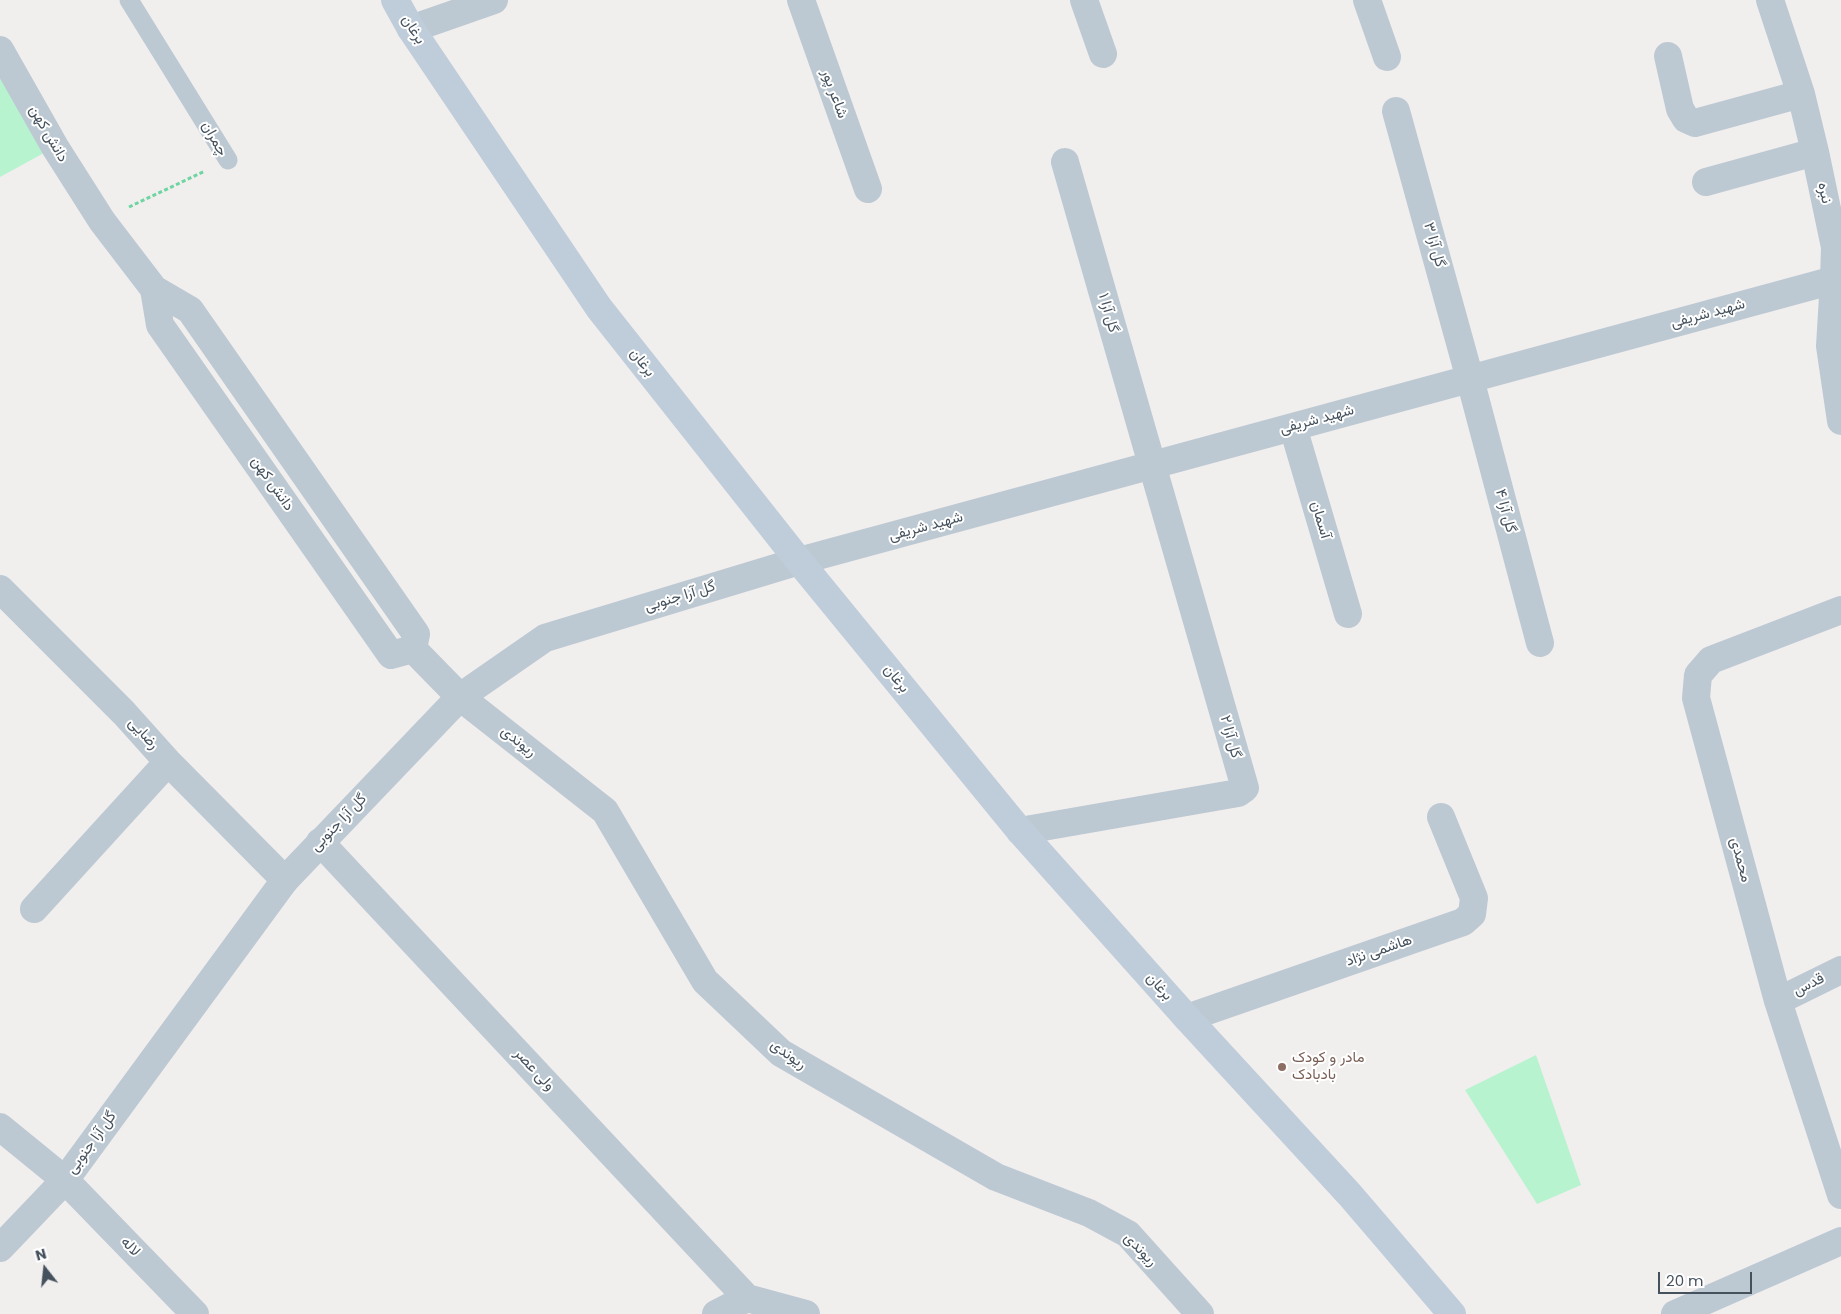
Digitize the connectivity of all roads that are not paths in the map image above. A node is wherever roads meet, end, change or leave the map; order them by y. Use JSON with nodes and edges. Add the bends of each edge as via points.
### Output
{"nodes":[{"id":1,"x":129,"y":0,"type":"edge"},
{"id":2,"x":395,"y":0,"type":"edge"},
{"id":3,"x":494,"y":0,"type":"edge"},
{"id":4,"x":800,"y":0,"type":"edge"},
{"id":5,"x":1084,"y":0,"type":"edge"},
{"id":6,"x":1367,"y":0,"type":"edge"},
{"id":7,"x":1770,"y":0,"type":"edge"},
{"id":8,"x":411,"y":29,"type":"junction"},
{"id":9,"x":0,"y":50,"type":"edge"},
{"id":10,"x":1103,"y":54,"type":"dead end"},
{"id":11,"x":1668,"y":56,"type":"dead end"},
{"id":12,"x":1387,"y":57,"type":"dead end"},
{"id":13,"x":1801,"y":94,"type":"junction"},
{"id":14,"x":1396,"y":112,"type":"dead end"},
{"id":15,"x":1815,"y":152,"type":"junction"},
{"id":16,"x":228,"y":160,"type":"road end"},
{"id":17,"x":1064,"y":162,"type":"dead end"},
{"id":18,"x":1706,"y":182,"type":"dead end"},
{"id":19,"x":868,"y":189,"type":"dead end"},
{"id":20,"x":1838,"y":246,"type":"edge"},
{"id":21,"x":1834,"y":280,"type":"junction"},
{"id":22,"x":1470,"y":379,"type":"junction"},
{"id":23,"x":1841,"y":420,"type":"edge"},
{"id":24,"x":1292,"y":427,"type":"junction"},
{"id":25,"x":1152,"y":465,"type":"junction"},
{"id":26,"x":799,"y":561,"type":"junction"},
{"id":27,"x":0,"y":589,"type":"edge"},
{"id":28,"x":1841,"y":610,"type":"edge"},
{"id":29,"x":1348,"y":614,"type":"dead end"},
{"id":30,"x":1540,"y":643,"type":"dead end"},
{"id":31,"x":460,"y":697,"type":"junction"},
{"id":32,"x":168,"y":762,"type":"junction"},
{"id":33,"x":1441,"y":817,"type":"dead end"},
{"id":34,"x":1020,"y":831,"type":"junction"},
{"id":35,"x":320,"y":842,"type":"junction"},
{"id":36,"x":285,"y":880,"type":"junction"},
{"id":37,"x":34,"y":909,"type":"dead end"},
{"id":38,"x":1841,"y":970,"type":"edge"},
{"id":39,"x":1778,"y":1001,"type":"junction"},
{"id":40,"x":1187,"y":1018,"type":"junction"},
{"id":41,"x":0,"y":1127,"type":"edge"},
{"id":42,"x":65,"y":1180,"type":"junction"},
{"id":43,"x":1841,"y":1194,"type":"edge"},
{"id":44,"x":1841,"y":1241,"type":"edge"},
{"id":45,"x":0,"y":1248,"type":"edge"},
{"id":46,"x":747,"y":1298,"type":"junction"},
{"id":47,"x":195,"y":1314,"type":"edge"},
{"id":48,"x":716,"y":1314,"type":"edge"},
{"id":49,"x":806,"y":1314,"type":"edge"},
{"id":50,"x":1200,"y":1314,"type":"edge"},
{"id":51,"x":1452,"y":1314,"type":"edge"},
{"id":52,"x":1675,"y":1314,"type":"edge"}],
"edges":[{"from":1,"to":16,"type":"lane","name":"چمران"},
{"from":2,"to":8,"type":"main road","name":"برغان"},
{"from":3,"to":8,"type":"street"},
{"from":4,"to":19,"type":"street","name":"شاعر پور"},
{"from":5,"to":10,"type":"street"},
{"from":6,"to":12,"type":"street"},
{"from":7,"to":13,"type":"street","name":"نبره"},
{"from":8,"to":26,"type":"main road","name":"برغان","via":[[599,308]]},
{"from":9,"to":31,"type":"street","name":"دانش کهن","via":[[102,221],[154,289],[190,310],[416,634],[413,650]]},
{"from":11,"to":13,"type":"street","via":[[1680,108],[1686,119],[1695,123]]},
{"from":13,"to":15,"type":"street","name":"نبره"},
{"from":14,"to":22,"type":"street","name":"گل آرا ۳"},
{"from":15,"to":18,"type":"street"},
{"from":15,"to":20,"type":"street","name":"نبره"},
{"from":17,"to":25,"type":"street","name":"گل آرا ۱"},
{"from":20,"to":21,"type":"street","name":"نبره"},
{"from":21,"to":22,"type":"street","name":"شهید شریفی"},
{"from":21,"to":23,"type":"street","name":"نبره","via":[[1830,346]]},
{"from":22,"to":24,"type":"street","name":"شهید شریفی"},
{"from":22,"to":30,"type":"street","name":"گل آرا ۴"},
{"from":24,"to":25,"type":"street","name":"شهید شریفی"},
{"from":24,"to":29,"type":"street","name":"آسمان"},
{"from":25,"to":26,"type":"street","name":"شهید شریفی"},
{"from":25,"to":34,"type":"street","name":"گل آرا ۲","via":[[1245,788],[1238,793]]},
{"from":26,"to":31,"type":"street","name":"گل آرا جنوبی","via":[[544,638]]},
{"from":26,"to":34,"type":"main road","name":"برغان"},
{"from":27,"to":32,"type":"street","name":"رضایی","via":[[124,713]]},
{"from":28,"to":39,"type":"street","name":"محمدی","via":[[1710,660],[1698,675],[1696,698]]},
{"from":31,"to":35,"type":"street","name":"گل آرا جنوبی"},
{"from":31,"to":50,"type":"street","name":"ریوندی","via":[[605,811],[705,981],[781,1053],[996,1177],[1089,1212],[1128,1234]]},
{"from":32,"to":36,"type":"street","name":"رضایی"},
{"from":32,"to":37,"type":"street"},
{"from":33,"to":40,"type":"street","name":"هاشمی نژاد","via":[[1474,898],[1472,914],[1463,922]]},
{"from":34,"to":40,"type":"main road","name":"برغان"},
{"from":35,"to":36,"type":"street","name":"گل آرا جنوبی"},
{"from":35,"to":46,"type":"street","name":"ولی عصر"},
{"from":36,"to":42,"type":"street","name":"گل آرا جنوبی"},
{"from":38,"to":39,"type":"street","name":"قدس"},
{"from":39,"to":43,"type":"street","name":"محمدی"},
{"from":40,"to":51,"type":"main road","name":"برغان","via":[[1350,1195]]},
{"from":41,"to":42,"type":"street","name":"لاله"},
{"from":42,"to":45,"type":"street","name":"گل آرا جنوبی"},
{"from":42,"to":47,"type":"street","name":"لاله"},
{"from":44,"to":52,"type":"street"},
{"from":46,"to":48,"type":"street"},
{"from":46,"to":49,"type":"street"}]}
